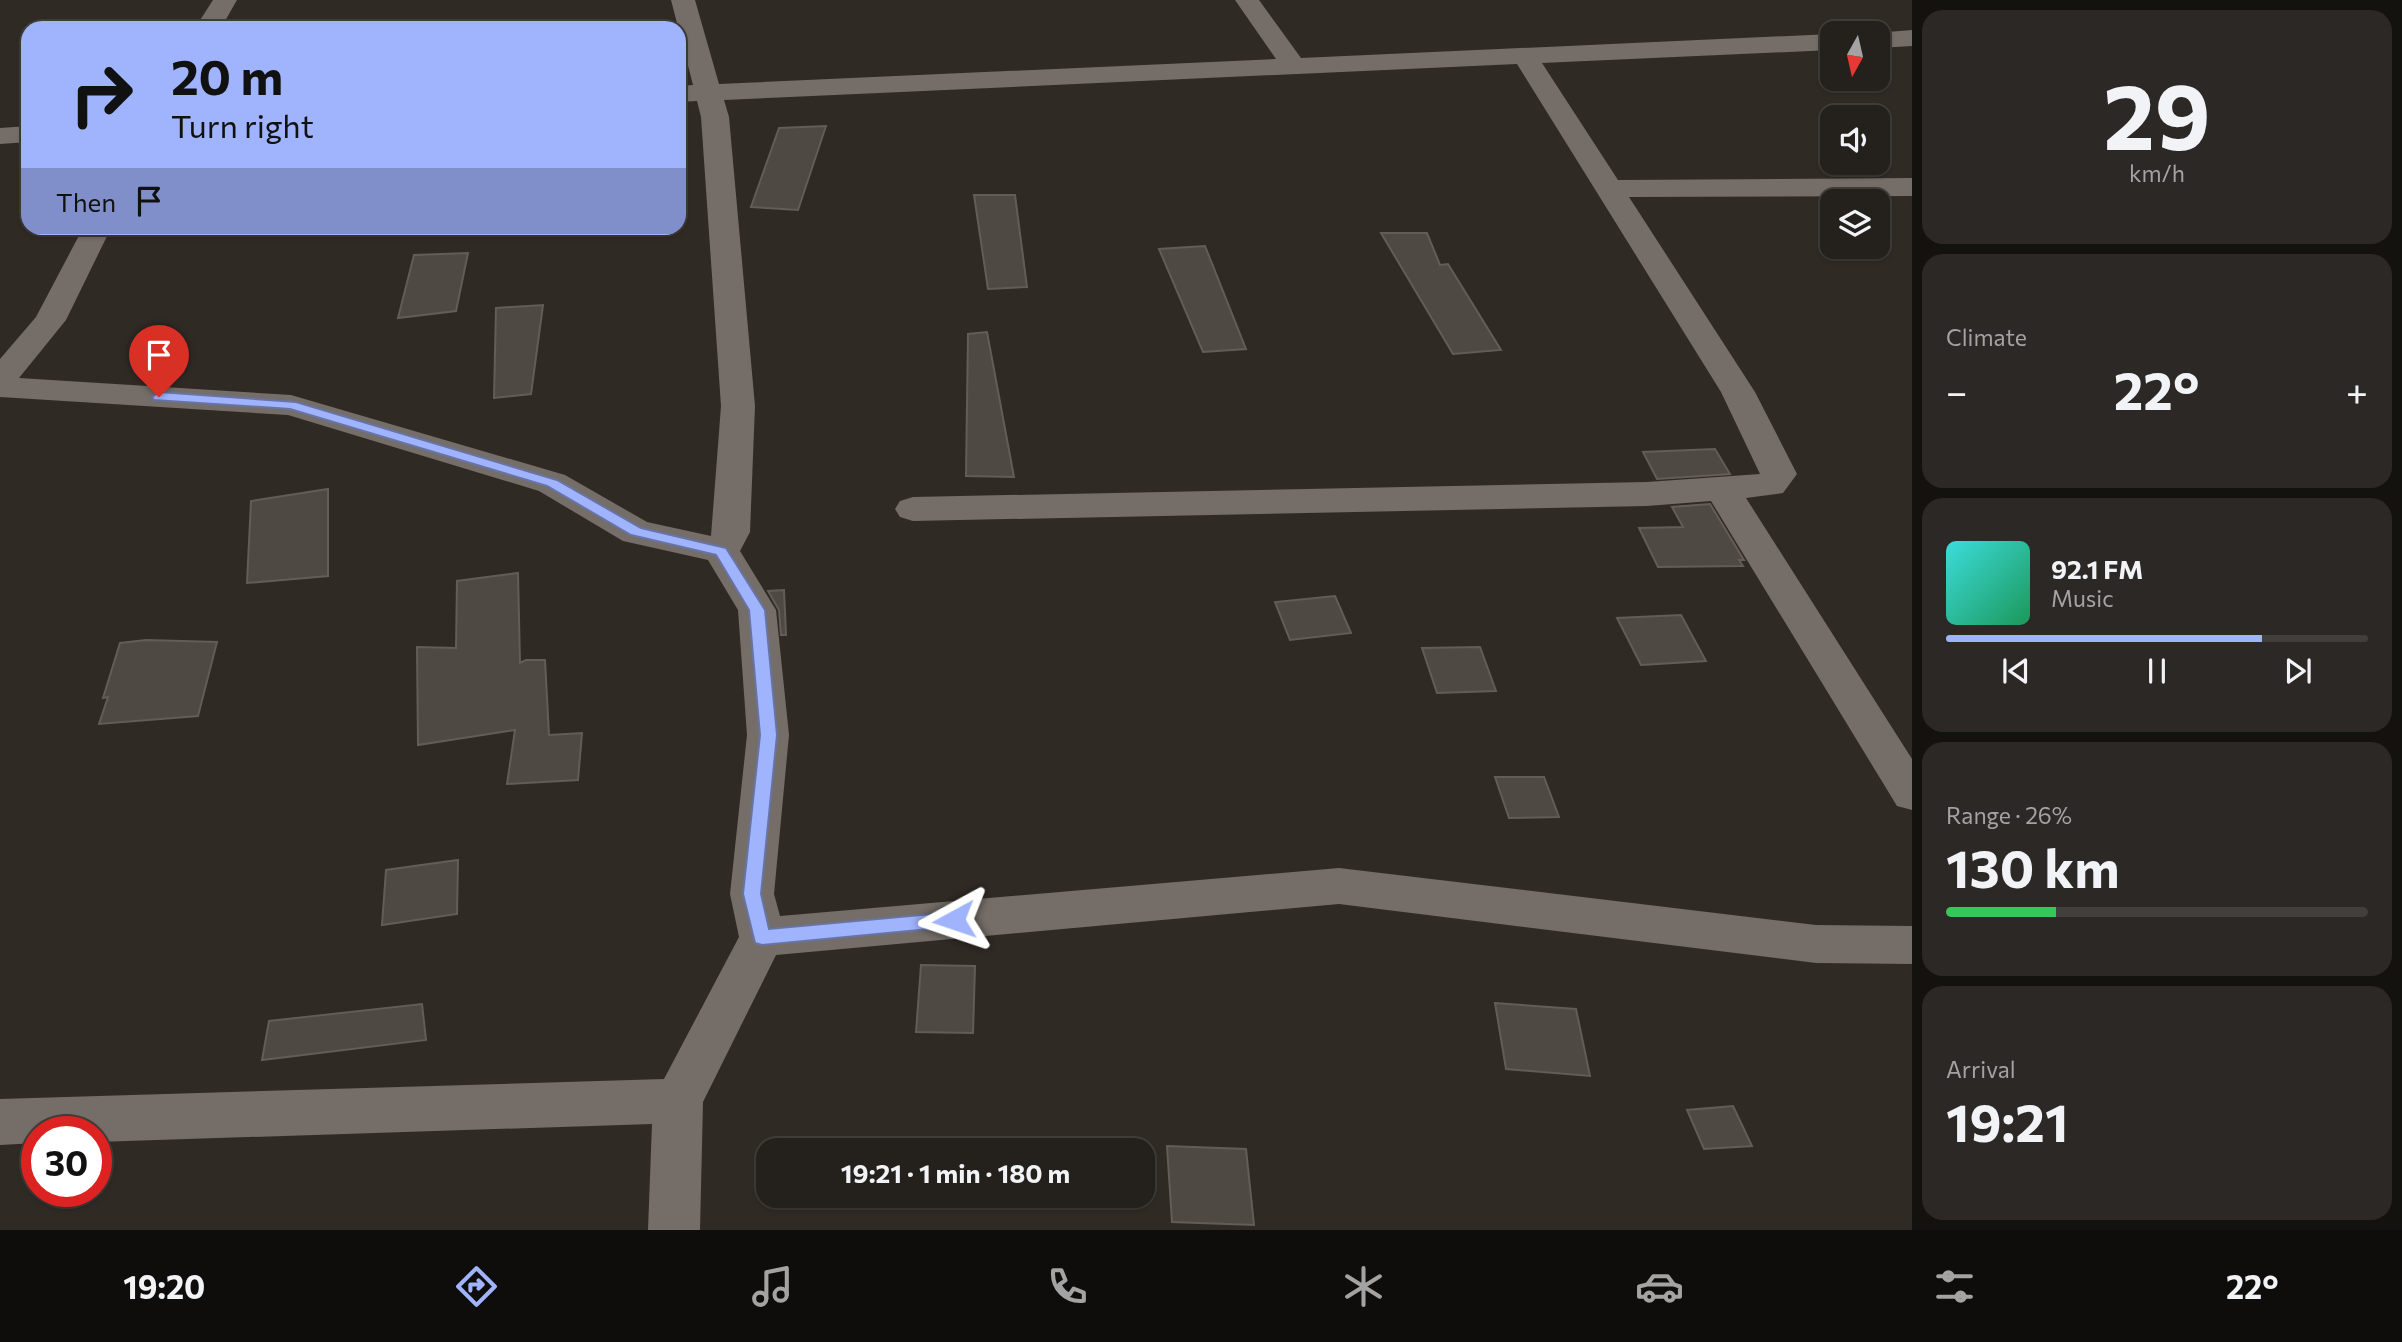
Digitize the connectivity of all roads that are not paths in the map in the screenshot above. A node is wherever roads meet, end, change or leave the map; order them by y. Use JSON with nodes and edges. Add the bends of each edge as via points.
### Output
{"nodes":[{"id":1,"x":225,"y":0,"type":"edge"},
{"id":2,"x":683,"y":0,"type":"edge"},
{"id":3,"x":1247,"y":0,"type":"edge"},
{"id":4,"x":212,"y":21,"type":"edge"},
{"id":5,"x":685,"y":21,"type":"edge"},
{"id":6,"x":686,"y":28,"type":"edge"},
{"id":7,"x":1912,"y":38,"type":"edge"},
{"id":8,"x":1890,"y":39,"type":"edge"},
{"id":9,"x":1820,"y":43,"type":"edge"},
{"id":10,"x":1525,"y":56,"type":"junction"},
{"id":11,"x":1294,"y":66,"type":"junction"},
{"id":12,"x":693,"y":94,"type":"edge"},
{"id":13,"x":21,"y":134,"type":"edge"},
{"id":14,"x":0,"y":136,"type":"edge"},
{"id":15,"x":1912,"y":187,"type":"edge"},
{"id":16,"x":1608,"y":189,"type":"junction"},
{"id":17,"x":93,"y":235,"type":"edge"},
{"id":18,"x":0,"y":380,"type":"edge"},
{"id":19,"x":0,"y":387,"type":"edge"},
{"id":20,"x":1722,"y":489,"type":"junction"},
{"id":21,"x":913,"y":509,"type":"dead end"},
{"id":22,"x":721,"y":551,"type":"junction"},
{"id":23,"x":1912,"y":794,"type":"edge"},
{"id":24,"x":762,"y":937,"type":"junction"},
{"id":25,"x":1912,"y":945,"type":"edge"},
{"id":26,"x":678,"y":1101,"type":"junction"},
{"id":27,"x":0,"y":1122,"type":"edge"},
{"id":28,"x":674,"y":1230,"type":"edge"}],
"edges":[{"from":1,"to":4,"type":"street"},
{"from":2,"to":5,"type":"street"},
{"from":3,"to":11,"type":"street"},
{"from":6,"to":12,"type":"street"},
{"from":7,"to":8,"type":"street"},
{"from":9,"to":10,"type":"street"},
{"from":10,"to":11,"type":"street"},
{"from":10,"to":16,"type":"street"},
{"from":11,"to":12,"type":"street"},
{"from":12,"to":22,"type":"street","via":[[715,117],[738,406],[732,532]]},
{"from":13,"to":14,"type":"street"},
{"from":15,"to":16,"type":"street"},
{"from":16,"to":20,"type":"street","via":[[1738,392],[1779,474],[1770,485]]},
{"from":17,"to":18,"type":"street","via":[[50,320]]},
{"from":19,"to":22,"type":"street","via":[[291,405],[552,483],[636,532]]},
{"from":20,"to":21,"type":"street"},
{"from":20,"to":23,"type":"street"},
{"from":22,"to":24,"type":"street","via":[[757,610],[768,735],[752,894]]},
{"from":24,"to":25,"type":"street","via":[[1339,887],[1815,944]]},
{"from":24,"to":26,"type":"street"},
{"from":26,"to":27,"type":"street"},
{"from":26,"to":28,"type":"street"}]}
